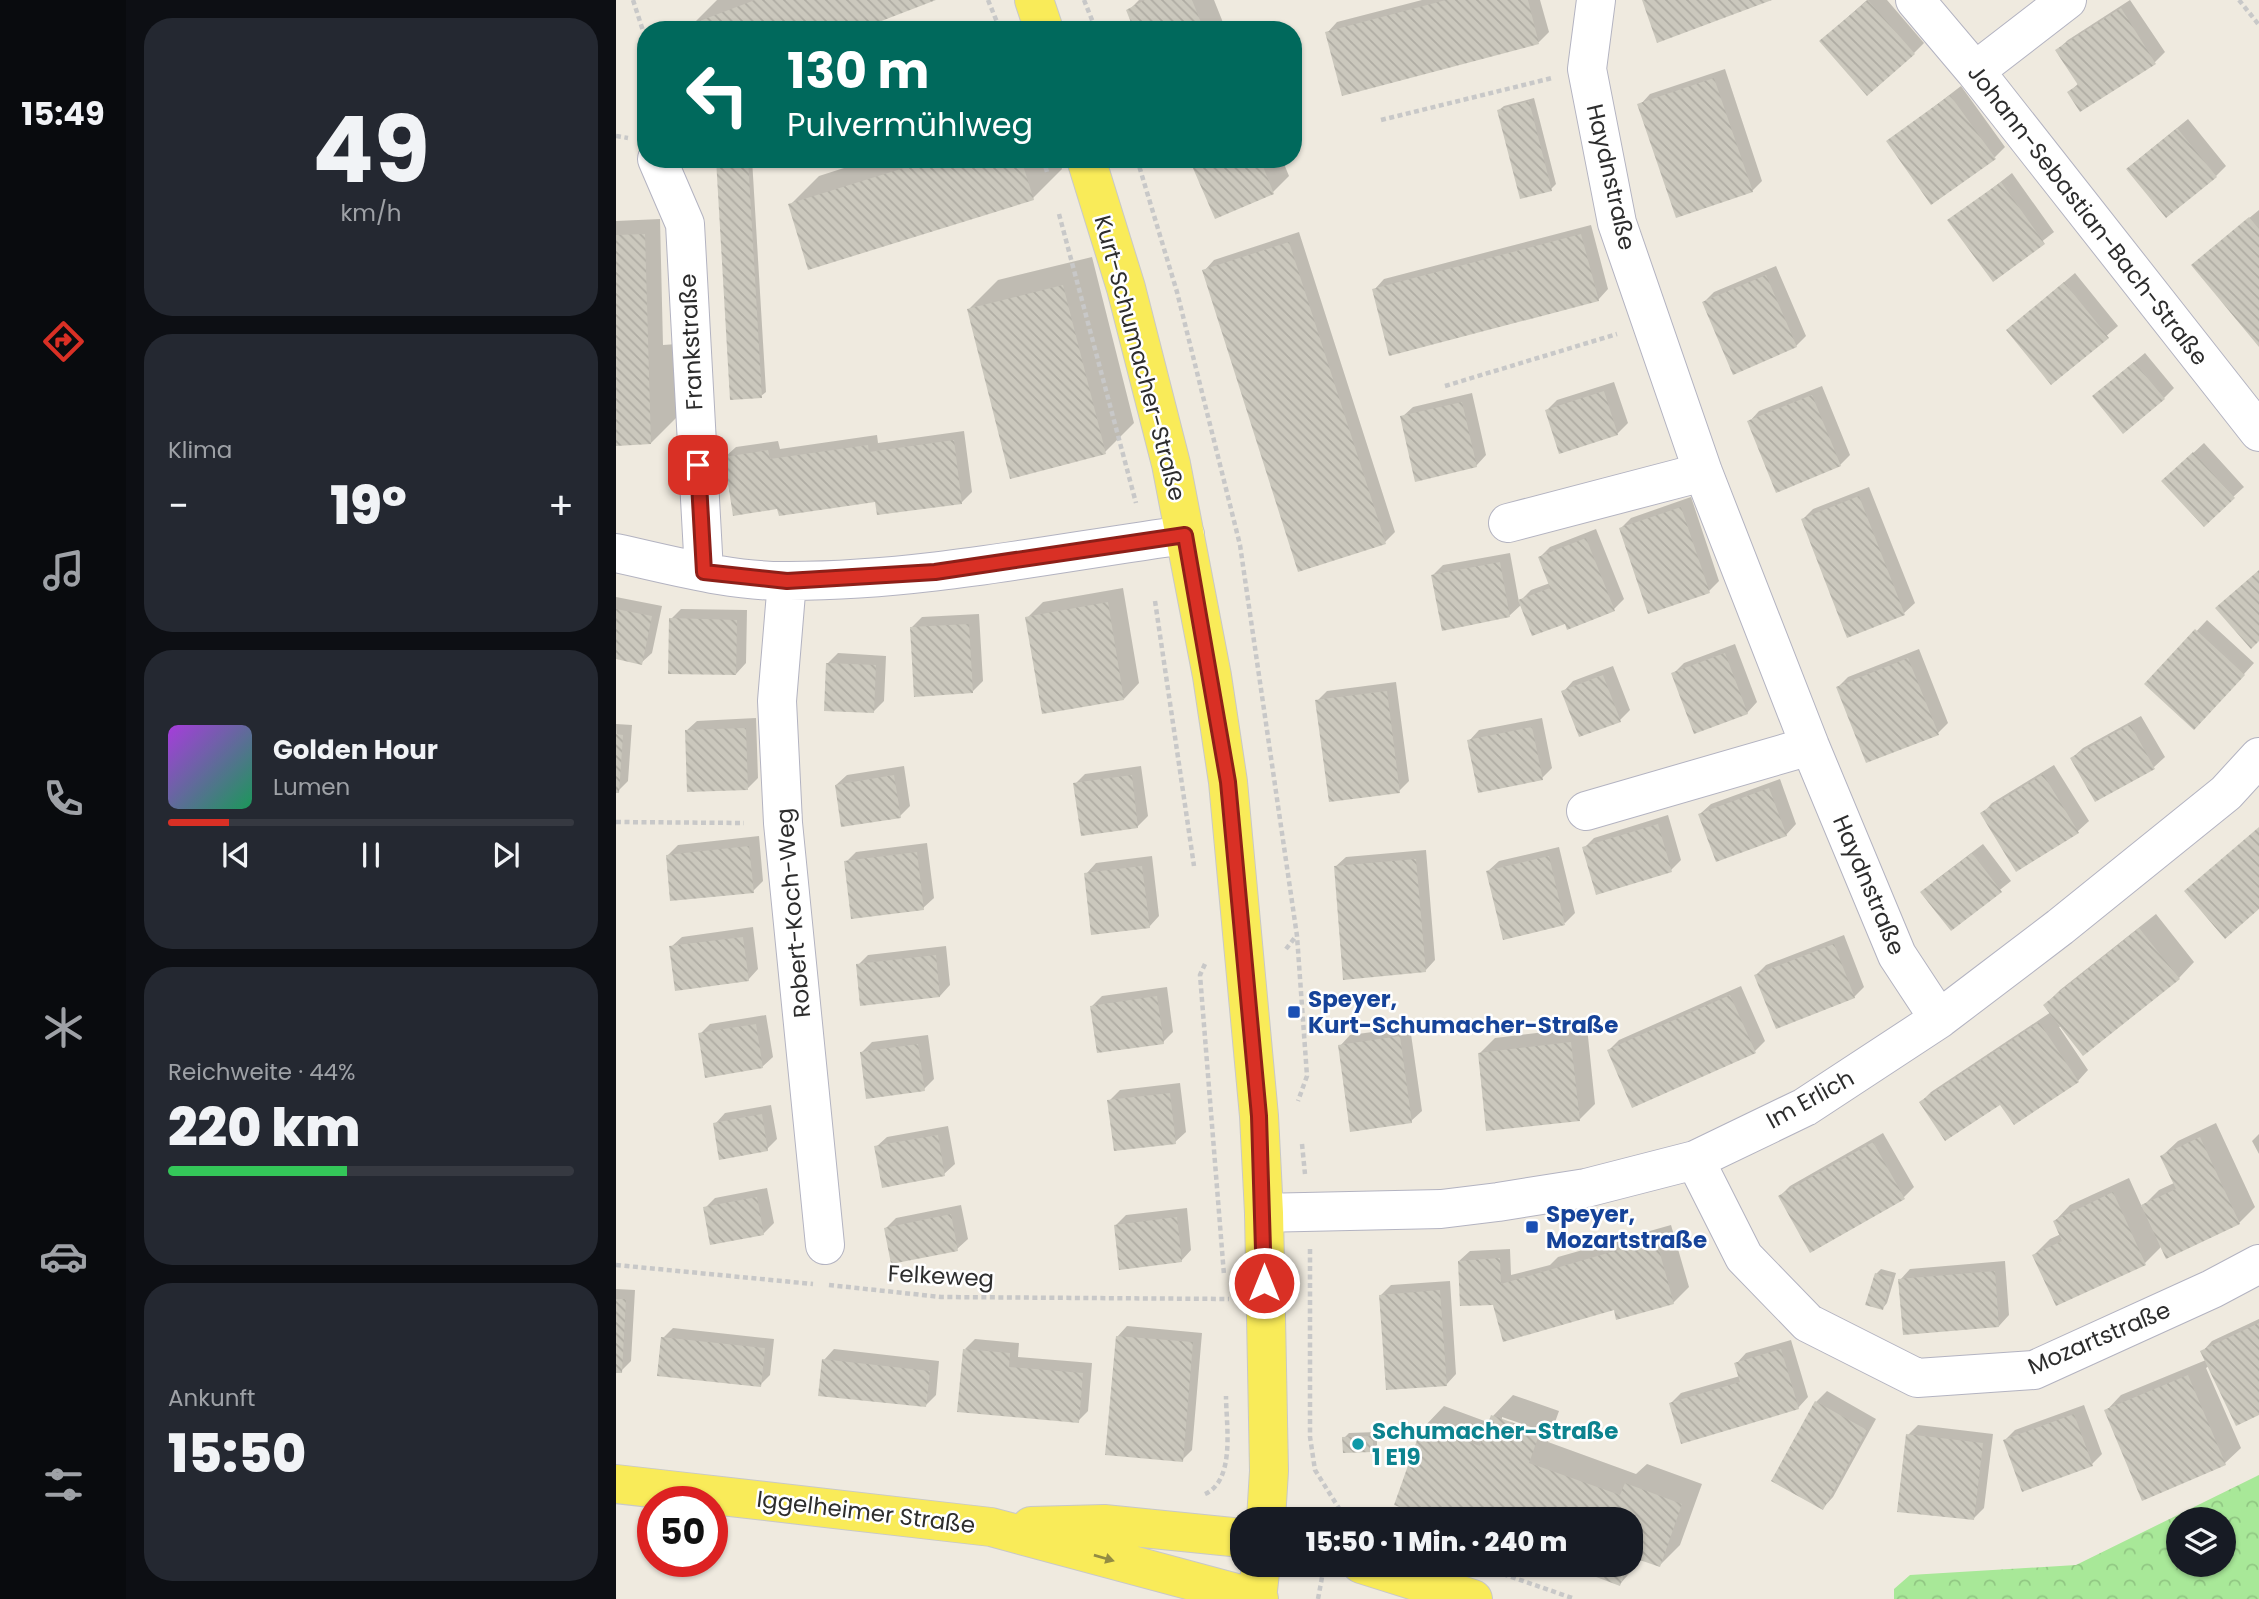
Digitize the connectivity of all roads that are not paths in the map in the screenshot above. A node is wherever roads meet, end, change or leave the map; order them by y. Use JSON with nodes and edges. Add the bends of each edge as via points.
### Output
{"nodes":[{"id":1,"x":1034,"y":0,"type":"edge"},
{"id":2,"x":1595,"y":0,"type":"edge"},
{"id":3,"x":1915,"y":0,"type":"edge"},
{"id":4,"x":2067,"y":0,"type":"edge"},
{"id":5,"x":1041,"y":21,"type":"edge"},
{"id":6,"x":1975,"y":71,"type":"junction"},
{"id":7,"x":661,"y":168,"type":"edge"},
{"id":8,"x":1089,"y":168,"type":"edge"},
{"id":9,"x":2259,"y":432,"type":"edge"},
{"id":10,"x":1703,"y":472,"type":"junction"},
{"id":11,"x":1508,"y":523,"type":"dead end"},
{"id":12,"x":1185,"y":535,"type":"junction"},
{"id":13,"x":616,"y":553,"type":"edge"},
{"id":14,"x":704,"y":572,"type":"junction"},
{"id":15,"x":787,"y":581,"type":"junction"},
{"id":16,"x":1810,"y":746,"type":"junction"},
{"id":17,"x":2259,"y":757,"type":"edge"},
{"id":18,"x":1586,"y":811,"type":"dead end"},
{"id":19,"x":1938,"y":1019,"type":"junction"},
{"id":20,"x":1695,"y":1160,"type":"junction"},
{"id":21,"x":1264,"y":1213,"type":"junction"},
{"id":22,"x":825,"y":1245,"type":"dead end"},
{"id":23,"x":2259,"y":1264,"type":"edge"},
{"id":24,"x":616,"y":1483,"type":"edge"},
{"id":25,"x":1267,"y":1507,"type":"edge"},
{"id":26,"x":991,"y":1527,"type":"junction"},
{"id":27,"x":1230,"y":1537,"type":"edge"},
{"id":28,"x":1260,"y":1577,"type":"edge"},
{"id":29,"x":1435,"y":1577,"type":"edge"},
{"id":30,"x":1485,"y":1586,"type":"edge"},
{"id":31,"x":1258,"y":1599,"type":"edge"}],
"edges":[{"from":1,"to":5,"type":"main road"},
{"from":2,"to":10,"type":"street","name":"Haydnstraße","via":[[1587,69],[1617,223]]},
{"from":3,"to":6,"type":"street","name":"Johann-Sebastian-Bach-Straße"},
{"from":4,"to":6,"type":"street"},
{"from":6,"to":9,"type":"street","name":"Johann-Sebastian-Bach-Straße"},
{"from":7,"to":14,"type":"street","name":"Frankstraße","via":[[685,224]]},
{"from":8,"to":12,"type":"main road","name":"Kurt-Schumacher-Straße","via":[[1126,288]]},
{"from":10,"to":11,"type":"street"},
{"from":10,"to":16,"type":"street","name":"Haydnstraße"},
{"from":12,"to":15,"type":"street","via":[[935,572]]},
{"from":12,"to":21,"type":"main road","name":"Kurt-Schumacher-Straße","via":[[1228,782]]},
{"from":13,"to":14,"type":"street"},
{"from":14,"to":15,"type":"street"},
{"from":15,"to":22,"type":"street","name":"Robert-Koch-Weg","via":[[777,701],[783,823]]},
{"from":16,"to":18,"type":"street"},
{"from":16,"to":19,"type":"street","name":"Haydnstraße","via":[[1897,955]]},
{"from":17,"to":19,"type":"street","name":"Im Erlich","via":[[2226,793]]},
{"from":19,"to":20,"type":"street","name":"Im Erlich","via":[[1805,1107]]},
{"from":20,"to":21,"type":"street","name":"Im Erlich","via":[[1586,1188],[1498,1202],[1441,1209]]},
{"from":20,"to":23,"type":"street","name":"Mozartstraße","via":[[1744,1256],[1808,1323],[1917,1378],[2034,1370]]},
{"from":21,"to":25,"type":"main road","name":"Kurt-Schumacher-Straße"},
{"from":24,"to":26,"type":"main road","name":"Iggelheimer Straße"},
{"from":26,"to":27,"type":"main road","name":"Iggelheimer Straße","via":[[1104,1524]]},
{"from":26,"to":31,"type":"main road","name":"Iggelheimer Straße","one_way":true},
{"from":28,"to":31,"type":"main road"},
{"from":29,"to":30,"type":"main road"}]}
